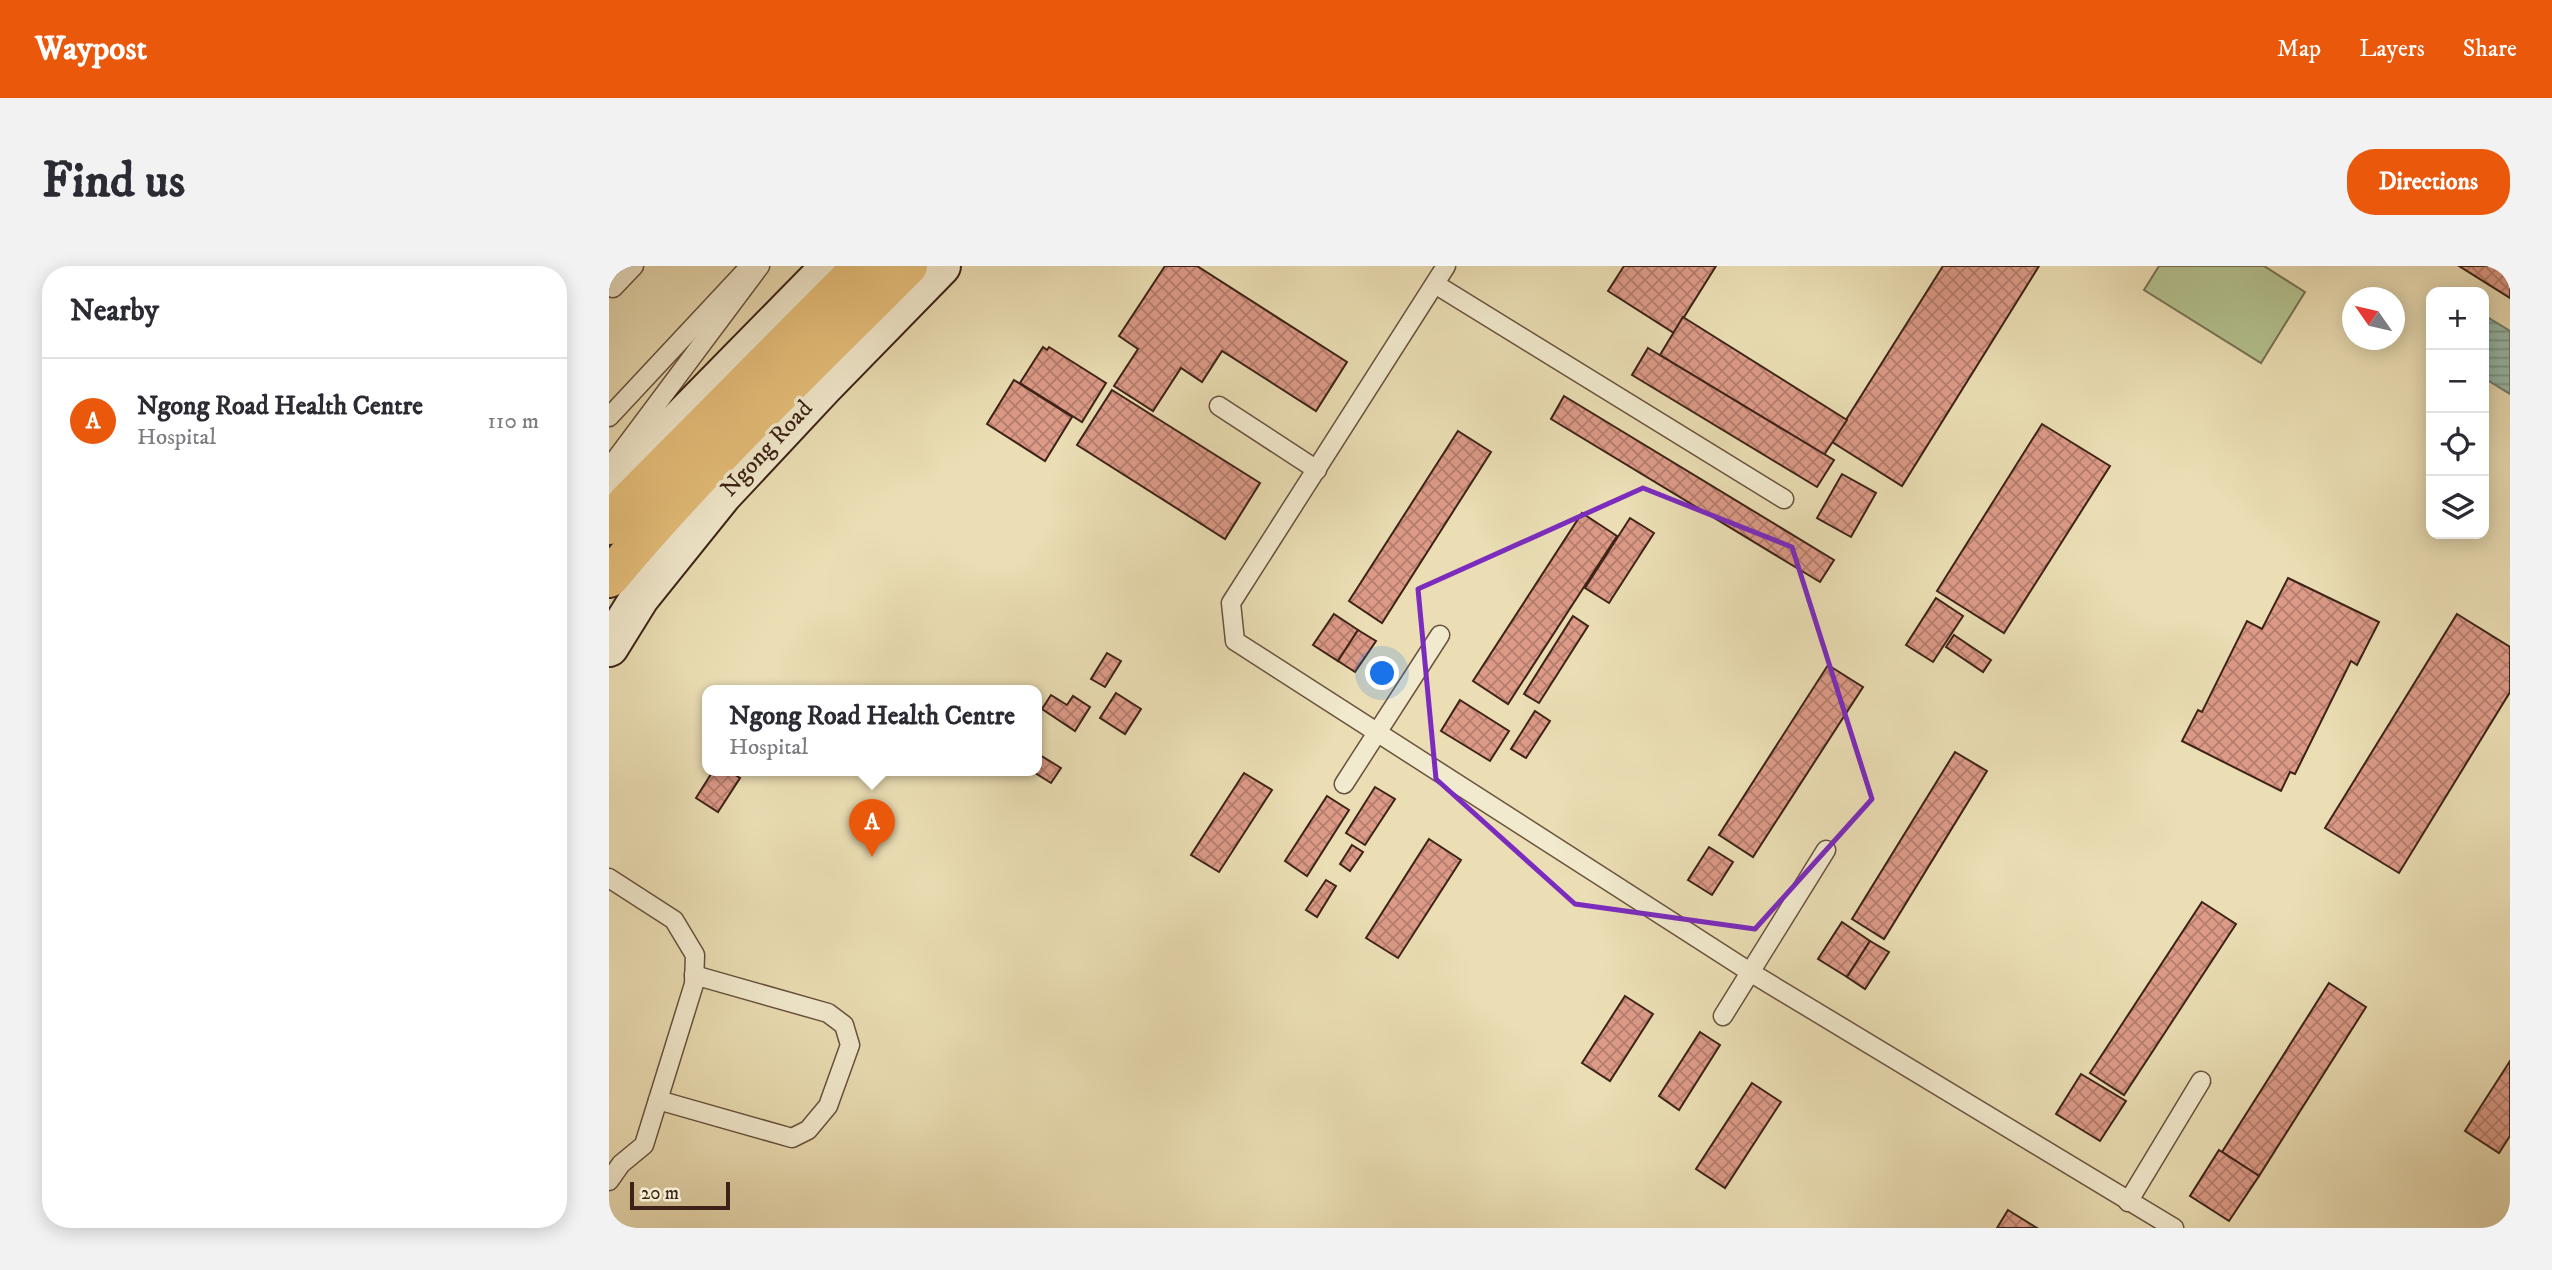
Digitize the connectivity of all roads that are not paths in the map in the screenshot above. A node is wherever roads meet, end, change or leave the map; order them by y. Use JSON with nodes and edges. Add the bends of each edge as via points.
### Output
{"nodes":[{"id":1,"x":635,"y":266,"type":"edge"},
{"id":2,"x":750,"y":266,"type":"edge"},
{"id":3,"x":760,"y":266,"type":"edge"},
{"id":4,"x":831,"y":266,"type":"edge"},
{"id":5,"x":862,"y":266,"type":"edge"},
{"id":6,"x":908,"y":266,"type":"edge"},
{"id":7,"x":941,"y":266,"type":"edge"},
{"id":8,"x":1446,"y":266,"type":"edge"},
{"id":9,"x":1434,"y":284,"type":"junction"},
{"id":10,"x":613,"y":288,"type":"dead end"},
{"id":11,"x":1219,"y":406,"type":"dead end"},
{"id":12,"x":609,"y":417,"type":"edge"},
{"id":13,"x":609,"y":468,"type":"edge"},
{"id":14,"x":1317,"y":470,"type":"junction"},
{"id":15,"x":609,"y":492,"type":"edge"},
{"id":16,"x":1784,"y":499,"type":"dead end"},
{"id":17,"x":609,"y":525,"type":"edge"},
{"id":18,"x":609,"y":578,"type":"edge"},
{"id":19,"x":1440,"y":635,"type":"dead end"},
{"id":20,"x":609,"y":647,"type":"edge"},
{"id":21,"x":1378,"y":732,"type":"junction"},
{"id":22,"x":1344,"y":784,"type":"dead end"},
{"id":23,"x":1826,"y":850,"type":"dead end"},
{"id":24,"x":609,"y":878,"type":"edge"},
{"id":25,"x":1750,"y":972,"type":"junction"},
{"id":26,"x":694,"y":975,"type":"junction"},
{"id":27,"x":1723,"y":1016,"type":"dead end"},
{"id":28,"x":2201,"y":1081,"type":"dead end"},
{"id":29,"x":658,"y":1100,"type":"junction"},
{"id":30,"x":609,"y":1181,"type":"edge"},
{"id":31,"x":2129,"y":1202,"type":"junction"},
{"id":32,"x":2174,"y":1228,"type":"edge"}],
"edges":[{"from":1,"to":10,"type":"lane"},
{"from":2,"to":12,"type":"lane"},
{"from":3,"to":13,"type":"lane"},
{"from":4,"to":15,"type":"main road"},
{"from":5,"to":17,"type":"main road"},
{"from":6,"to":18,"type":"main road","name":"Ngong Road","via":[[719,456]]},
{"from":7,"to":20,"type":"main road","name":"Ngong Road","via":[[722,495],[640,597]]},
{"from":8,"to":9,"type":"lane"},
{"from":9,"to":14,"type":"lane"},
{"from":9,"to":16,"type":"lane"},
{"from":11,"to":14,"type":"lane"},
{"from":14,"to":21,"type":"lane","via":[[1231,603],[1235,641]]},
{"from":19,"to":21,"type":"lane"},
{"from":21,"to":22,"type":"lane"},
{"from":21,"to":25,"type":"lane"},
{"from":23,"to":25,"type":"lane"},
{"from":24,"to":26,"type":"lane","via":[[674,920],[695,955]]},
{"from":25,"to":27,"type":"lane"},
{"from":25,"to":31,"type":"lane"},
{"from":26,"to":29,"type":"lane"},
{"from":26,"to":29,"type":"lane","via":[[828,1013],[844,1025],[850,1045],[828,1106],[808,1130],[792,1138]]},
{"from":28,"to":31,"type":"lane"},
{"from":29,"to":30,"type":"lane","via":[[644,1145]]},
{"from":31,"to":32,"type":"lane"}]}
